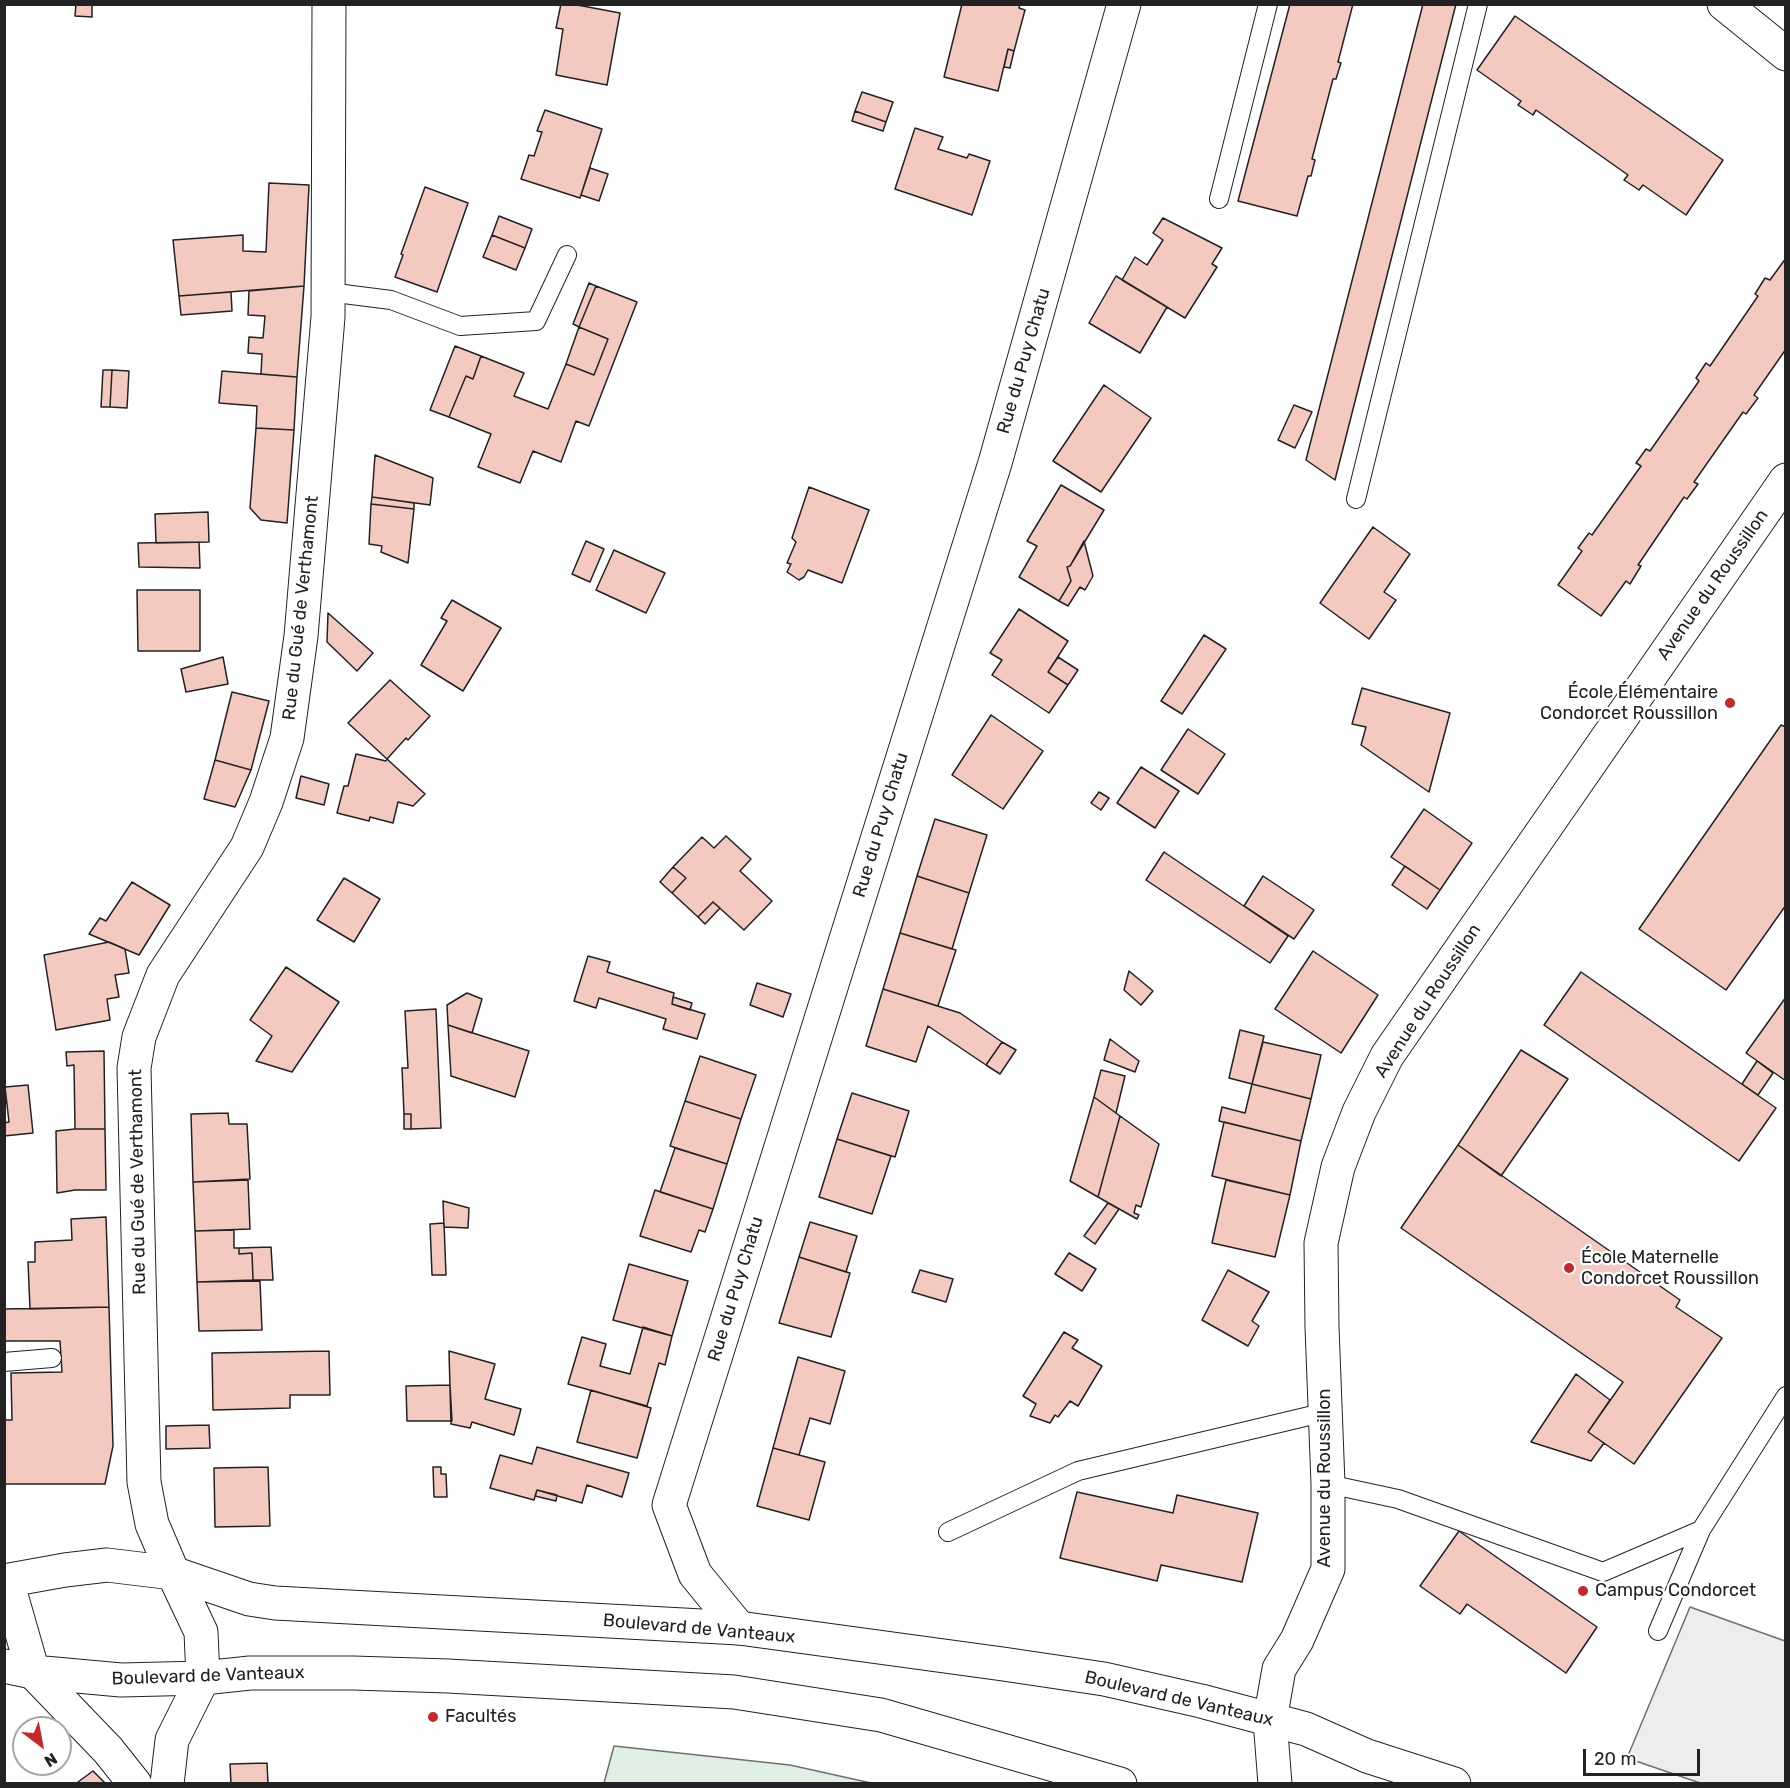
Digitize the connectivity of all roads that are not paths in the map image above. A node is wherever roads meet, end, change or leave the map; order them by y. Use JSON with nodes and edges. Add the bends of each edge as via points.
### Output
{"nodes":[{"id":1,"x":329,"y":4,"type":"edge"},
{"id":2,"x":1124,"y":4,"type":"edge"},
{"id":3,"x":1268,"y":4,"type":"edge"},
{"id":4,"x":1478,"y":4,"type":"edge"},
{"id":5,"x":1724,"y":4,"type":"edge"},
{"id":6,"x":1785,"y":54,"type":"edge"},
{"id":7,"x":1219,"y":199,"type":"dead end"},
{"id":8,"x":567,"y":255,"type":"dead end"},
{"id":9,"x":328,"y":292,"type":"junction"},
{"id":10,"x":1785,"y":480,"type":"edge"},
{"id":11,"x":1356,"y":499,"type":"dead end"},
{"id":12,"x":52,"y":1358,"type":"dead end"},
{"id":13,"x":4,"y":1362,"type":"edge"},
{"id":14,"x":1785,"y":1396,"type":"edge"},
{"id":15,"x":1326,"y":1412,"type":"junction"},
{"id":16,"x":1328,"y":1484,"type":"junction"},
{"id":17,"x":1701,"y":1530,"type":"junction"},
{"id":18,"x":948,"y":1532,"type":"dead end"},
{"id":19,"x":173,"y":1573,"type":"junction"},
{"id":20,"x":5,"y":1580,"type":"edge"},
{"id":21,"x":740,"y":1629,"type":"junction"},
{"id":22,"x":1659,"y":1631,"type":"dead end"},
{"id":23,"x":19,"y":1669,"type":"edge"},
{"id":24,"x":203,"y":1678,"type":"junction"},
{"id":25,"x":1270,"y":1720,"type":"junction"},
{"id":26,"x":1373,"y":1770,"type":"edge"},
{"id":27,"x":1275,"y":1778,"type":"edge"},
{"id":28,"x":135,"y":1784,"type":"edge"},
{"id":29,"x":167,"y":1784,"type":"edge"},
{"id":30,"x":1120,"y":1784,"type":"edge"},
{"id":31,"x":1454,"y":1784,"type":"edge"}],
"edges":[{"from":1,"to":9,"type":"street","name":"Rue du Gué de Verthamont"},
{"from":2,"to":21,"type":"street","name":"Rue du Puy Chatu","via":[[991,475],[669,1505],[695,1574]]},
{"from":3,"to":7,"type":"lane"},
{"from":4,"to":11,"type":"lane"},
{"from":5,"to":6,"type":"street"},
{"from":8,"to":9,"type":"lane","via":[[536,321],[460,326],[391,300]]},
{"from":9,"to":19,"type":"street","name":"Rue du Gué de Verthamont","via":[[301,636],[287,738],[247,847],[163,975],[139,1037],[134,1068],[144,1482],[152,1524]]},
{"from":10,"to":15,"type":"street","name":"Avenue du Roussillon","via":[[1388,1056],[1364,1102],[1338,1167],[1321,1243]]},
{"from":12,"to":13,"type":"lane"},
{"from":14,"to":17,"type":"lane"},
{"from":15,"to":16,"type":"street","name":"Avenue du Roussillon"},
{"from":15,"to":18,"type":"lane","via":[[1078,1471]]},
{"from":16,"to":17,"type":"lane","via":[[1398,1499],[1603,1572]]},
{"from":16,"to":25,"type":"street","name":"Avenue du Roussillon","via":[[1328,1569],[1297,1640],[1279,1669]]},
{"from":17,"to":22,"type":"lane"},
{"from":19,"to":20,"type":"street","name":"Boulevard de Vanteaux","via":[[107,1565]]},
{"from":19,"to":21,"type":"street","name":"Boulevard de Vanteaux","via":[[249,1599],[275,1603]]},
{"from":19,"to":24,"type":"street","name":"Rue du Gué de Verthamont","via":[[201,1632]]},
{"from":20,"to":23,"type":"street","via":[[22,1634]]},
{"from":21,"to":25,"type":"street","name":"Boulevard de Vanteaux","via":[[1104,1679]]},
{"from":23,"to":24,"type":"street","name":"Boulevard de Vanteaux","via":[[121,1680]]},
{"from":23,"to":28,"type":"street","via":[[108,1750]]},
{"from":24,"to":29,"type":"street","via":[[171,1740]]},
{"from":24,"to":30,"type":"street","name":"Boulevard de Vanteaux","via":[[250,1673],[353,1673],[734,1692],[881,1715]]},
{"from":25,"to":26,"type":"street","name":"Boulevard de Vanteaux","via":[[1306,1729]]},
{"from":25,"to":27,"type":"street","name":"Avenue du Roussillon"},
{"from":26,"to":31,"type":"street","name":"Boulevard de Vanteaux"}]}
